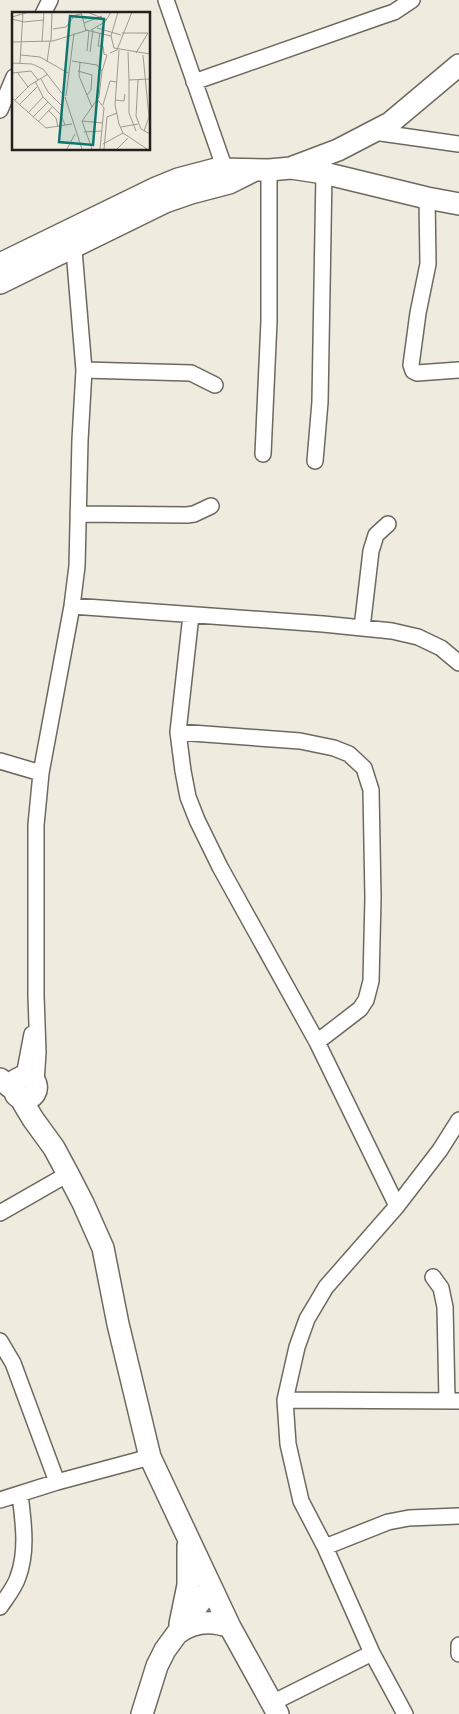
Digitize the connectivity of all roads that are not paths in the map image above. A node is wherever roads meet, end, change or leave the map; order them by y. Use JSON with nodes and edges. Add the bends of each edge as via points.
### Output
{"nodes":[{"id":1,"x":50,"y":0,"type":"edge"},
{"id":2,"x":166,"y":0,"type":"edge"},
{"id":3,"x":412,"y":0,"type":"edge"},
{"id":4,"x":43,"y":12,"type":"edge"},
{"id":5,"x":459,"y":65,"type":"edge"},
{"id":6,"x":12,"y":82,"type":"edge"},
{"id":7,"x":194,"y":82,"type":"junction"},
{"id":8,"x":0,"y":110,"type":"edge"},
{"id":9,"x":374,"y":132,"type":"junction"},
{"id":10,"x":459,"y":144,"type":"edge"},
{"id":11,"x":291,"y":168,"type":"junction"},
{"id":12,"x":262,"y":170,"type":"junction"},
{"id":13,"x":324,"y":173,"type":"junction"},
{"id":14,"x":228,"y":175,"type":"junction"},
{"id":15,"x":427,"y":198,"type":"junction"},
{"id":16,"x":459,"y":204,"type":"edge"},
{"id":17,"x":73,"y":237,"type":"junction"},
{"id":18,"x":0,"y":264,"type":"edge"},
{"id":19,"x":0,"y":283,"type":"edge"},
{"id":20,"x":84,"y":370,"type":"junction"},
{"id":21,"x":459,"y":370,"type":"edge"},
{"id":22,"x":215,"y":384,"type":"dead end"},
{"id":23,"x":263,"y":454,"type":"dead end"},
{"id":24,"x":315,"y":462,"type":"dead end"},
{"id":25,"x":211,"y":506,"type":"dead end"},
{"id":26,"x":78,"y":514,"type":"junction"},
{"id":27,"x":388,"y":524,"type":"dead end"},
{"id":28,"x":72,"y":606,"type":"junction"},
{"id":29,"x":191,"y":615,"type":"junction"},
{"id":30,"x":362,"y":628,"type":"junction"},
{"id":31,"x":459,"y":663,"type":"edge"},
{"id":32,"x":178,"y":732,"type":"junction"},
{"id":33,"x":0,"y":761,"type":"edge"},
{"id":34,"x":41,"y":773,"type":"junction"},
{"id":35,"x":317,"y":1042,"type":"junction"},
{"id":36,"x":0,"y":1065,"type":"edge"},
{"id":37,"x":21,"y":1085,"type":"edge"},
{"id":38,"x":459,"y":1120,"type":"edge"},
{"id":39,"x":68,"y":1174,"type":"junction"},
{"id":40,"x":397,"y":1206,"type":"junction"},
{"id":41,"x":0,"y":1212,"type":"edge"},
{"id":42,"x":433,"y":1277,"type":"dead end"},
{"id":43,"x":0,"y":1341,"type":"edge"},
{"id":44,"x":286,"y":1400,"type":"junction"},
{"id":45,"x":453,"y":1401,"type":"edge"},
{"id":46,"x":150,"y":1457,"type":"junction"},
{"id":47,"x":57,"y":1482,"type":"junction"},
{"id":48,"x":20,"y":1494,"type":"junction"},
{"id":49,"x":0,"y":1500,"type":"edge"},
{"id":50,"x":459,"y":1516,"type":"edge"},
{"id":51,"x":186,"y":1534,"type":"junction"},
{"id":52,"x":325,"y":1547,"type":"junction"},
{"id":53,"x":211,"y":1587,"type":"junction"},
{"id":54,"x":0,"y":1608,"type":"edge"},
{"id":55,"x":230,"y":1627,"type":"junction"},
{"id":56,"x":177,"y":1634,"type":"junction"},
{"id":57,"x":459,"y":1645,"type":"edge"},
{"id":58,"x":372,"y":1653,"type":"junction"},
{"id":59,"x":458,"y":1654,"type":"edge"},
{"id":60,"x":275,"y":1708,"type":"edge"},
{"id":61,"x":142,"y":1714,"type":"edge"},
{"id":62,"x":405,"y":1714,"type":"edge"}],
"edges":[{"from":1,"to":4,"type":"street"},
{"from":2,"to":7,"type":"street"},
{"from":3,"to":7,"type":"street","via":[[388,14]]},
{"from":5,"to":9,"type":"street","via":[[404,112]]},
{"from":6,"to":8,"type":"street"},
{"from":7,"to":14,"type":"street"},
{"from":9,"to":10,"type":"street"},
{"from":9,"to":11,"type":"street"},
{"from":11,"to":12,"type":"street"},
{"from":11,"to":13,"type":"street"},
{"from":12,"to":14,"type":"street"},
{"from":12,"to":23,"type":"street","via":[[269,321]]},
{"from":13,"to":15,"type":"street"},
{"from":13,"to":24,"type":"street","via":[[320,402]]},
{"from":14,"to":17,"type":"street","via":[[191,193]]},
{"from":15,"to":16,"type":"street"},
{"from":15,"to":21,"type":"street","via":[[428,264],[411,365],[417,373]]},
{"from":17,"to":18,"type":"street"},
{"from":17,"to":19,"type":"street"},
{"from":17,"to":20,"type":"street"},
{"from":20,"to":22,"type":"street","via":[[191,373]]},
{"from":20,"to":26,"type":"street"},
{"from":25,"to":26,"type":"street","via":[[187,515]]},
{"from":26,"to":28,"type":"street"},
{"from":27,"to":30,"type":"street","via":[[373,542]]},
{"from":28,"to":29,"type":"street"},
{"from":28,"to":34,"type":"street"},
{"from":29,"to":30,"type":"street"},
{"from":29,"to":32,"type":"street"},
{"from":30,"to":31,"type":"street","via":[[418,638],[441,648]]},
{"from":32,"to":35,"type":"street","via":[[186,788],[197,820]]},
{"from":32,"to":35,"type":"street","via":[[334,748],[349,754],[364,768],[371,790],[371,981],[360,1009]]},
{"from":33,"to":34,"type":"street"},
{"from":34,"to":37,"type":"street","via":[[36,825],[38,1052]]},
{"from":35,"to":40,"type":"street"},
{"from":36,"to":37,"type":"street"},
{"from":37,"to":39,"type":"street"},
{"from":38,"to":40,"type":"street"},
{"from":39,"to":41,"type":"street"},
{"from":39,"to":46,"type":"street","via":[[103,1248]]},
{"from":40,"to":44,"type":"street","via":[[326,1287],[307,1319],[297,1347]]},
{"from":42,"to":45,"type":"street","via":[[441,1288],[445,1307]]},
{"from":43,"to":47,"type":"street","via":[[13,1363]]},
{"from":44,"to":45,"type":"street"},
{"from":44,"to":52,"type":"street","via":[[288,1444],[301,1501]]},
{"from":46,"to":47,"type":"street"},
{"from":46,"to":51,"type":"street"},
{"from":47,"to":48,"type":"street"},
{"from":48,"to":49,"type":"street"},
{"from":48,"to":54,"type":"street","via":[[24,1543],[22,1560],[18,1578]]},
{"from":50,"to":52,"type":"street","via":[[388,1522]]},
{"from":51,"to":53,"type":"street"},
{"from":51,"to":56,"type":"street","via":[[188,1585]]},
{"from":52,"to":58,"type":"street"},
{"from":53,"to":55,"type":"street"},
{"from":53,"to":56,"type":"street"},
{"from":55,"to":56,"type":"street","via":[[202,1622]]},
{"from":55,"to":60,"type":"street"},
{"from":56,"to":61,"type":"street","via":[[157,1666]]},
{"from":57,"to":59,"type":"street"},
{"from":58,"to":60,"type":"street"},
{"from":58,"to":62,"type":"street"}]}
